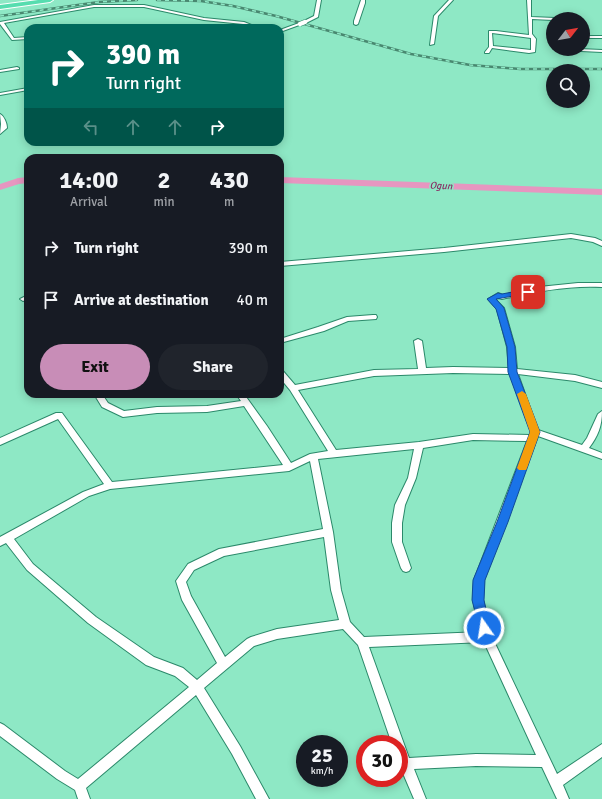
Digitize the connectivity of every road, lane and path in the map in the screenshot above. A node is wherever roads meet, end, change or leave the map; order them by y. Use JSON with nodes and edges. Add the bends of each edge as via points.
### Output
{"nodes":[{"id":1,"x":40,"y":0,"type":"edge"},
{"id":2,"x":50,"y":0,"type":"edge"},
{"id":3,"x":319,"y":0,"type":"edge"},
{"id":4,"x":363,"y":0,"type":"edge"},
{"id":5,"x":451,"y":0,"type":"edge"},
{"id":6,"x":529,"y":0,"type":"edge"},
{"id":7,"x":0,"y":6,"type":"edge"},
{"id":8,"x":530,"y":18,"type":"junction"},
{"id":9,"x":546,"y":19,"type":"edge"},
{"id":10,"x":1,"y":23,"type":"edge"},
{"id":11,"x":247,"y":24,"type":"edge"},
{"id":12,"x":356,"y":24,"type":"dead end"},
{"id":13,"x":284,"y":30,"type":"edge"},
{"id":14,"x":532,"y":37,"type":"junction"},
{"id":15,"x":590,"y":37,"type":"edge"},
{"id":16,"x":602,"y":37,"type":"edge"},
{"id":17,"x":24,"y":38,"type":"edge"},
{"id":18,"x":432,"y":44,"type":"dead end"},
{"id":19,"x":491,"y":47,"type":"junction"},
{"id":20,"x":590,"y":50,"type":"edge"},
{"id":21,"x":602,"y":51,"type":"edge"},
{"id":22,"x":486,"y":52,"type":"dead end"},
{"id":23,"x":17,"y":68,"type":"dead end"},
{"id":24,"x":0,"y":71,"type":"edge"},
{"id":25,"x":24,"y":90,"type":"edge"},
{"id":26,"x":0,"y":94,"type":"edge"},
{"id":27,"x":0,"y":116,"type":"edge"},
{"id":28,"x":0,"y":132,"type":"edge"},
{"id":29,"x":602,"y":244,"type":"edge"},
{"id":30,"x":284,"y":264,"type":"edge"},
{"id":31,"x":602,"y":285,"type":"edge"},
{"id":32,"x":373,"y":317,"type":"dead end"},
{"id":33,"x":284,"y":340,"type":"edge"},
{"id":34,"x":418,"y":341,"type":"dead end"},
{"id":35,"x":422,"y":371,"type":"junction"},
{"id":36,"x":513,"y":372,"type":"junction"},
{"id":37,"x":284,"y":378,"type":"edge"},
{"id":38,"x":602,"y":385,"type":"edge"},
{"id":39,"x":293,"y":388,"type":"junction"},
{"id":40,"x":101,"y":398,"type":"edge"},
{"id":41,"x":243,"y":398,"type":"edge"},
{"id":42,"x":246,"y":403,"type":"junction"},
{"id":43,"x":602,"y":414,"type":"edge"},
{"id":44,"x":534,"y":435,"type":"junction"},
{"id":45,"x":0,"y":442,"type":"edge"},
{"id":46,"x":419,"y":445,"type":"junction"},
{"id":47,"x":584,"y":449,"type":"junction"},
{"id":48,"x":334,"y":453,"type":"junction"},
{"id":49,"x":313,"y":456,"type":"junction"},
{"id":50,"x":602,"y":456,"type":"edge"},
{"id":51,"x":290,"y":468,"type":"junction"},
{"id":52,"x":110,"y":486,"type":"junction"},
{"id":53,"x":328,"y":532,"type":"junction"},
{"id":54,"x":4,"y":540,"type":"edge"},
{"id":55,"x":406,"y":568,"type":"dead end"},
{"id":56,"x":345,"y":624,"type":"junction"},
{"id":57,"x":487,"y":637,"type":"junction"},
{"id":58,"x":362,"y":642,"type":"junction"},
{"id":59,"x":224,"y":665,"type":"junction"},
{"id":60,"x":196,"y":687,"type":"junction"},
{"id":61,"x":0,"y":729,"type":"edge"},
{"id":62,"x":395,"y":735,"type":"edge"},
{"id":63,"x":602,"y":750,"type":"edge"},
{"id":64,"x":546,"y":761,"type":"junction"},
{"id":65,"x":408,"y":764,"type":"edge"},
{"id":66,"x":408,"y":771,"type":"edge"},
{"id":67,"x":556,"y":782,"type":"junction"},
{"id":68,"x":79,"y":786,"type":"junction"},
{"id":69,"x":84,"y":799,"type":"edge"},
{"id":70,"x":263,"y":799,"type":"edge"},
{"id":71,"x":420,"y":799,"type":"edge"},
{"id":72,"x":563,"y":799,"type":"edge"}],
"edges":[{"from":1,"to":7,"type":"highway"},
{"from":2,"to":7,"type":"highway"},
{"from":3,"to":13,"type":"street","via":[[316,17]]},
{"from":4,"to":12,"type":"street"},
{"from":5,"to":18,"type":"street","via":[[436,16]]},
{"from":6,"to":8,"type":"street"},
{"from":8,"to":9,"type":"street"},
{"from":8,"to":14,"type":"street"},
{"from":10,"to":11,"type":"street","via":[[94,6],[144,6],[204,19]]},
{"from":10,"to":17,"type":"street","via":[[13,39]]},
{"from":14,"to":19,"type":"street","via":[[493,32],[489,34]]},
{"from":14,"to":19,"type":"street","via":[[533,51],[529,52]]},
{"from":15,"to":16,"type":"street"},
{"from":19,"to":22,"type":"street"},
{"from":20,"to":21,"type":"street"},
{"from":23,"to":24,"type":"street"},
{"from":25,"to":26,"type":"street"},
{"from":27,"to":28,"type":"street","via":[[4,124]]},
{"from":29,"to":30,"type":"street","via":[[595,240],[571,236]]},
{"from":31,"to":36,"type":"street","via":[[544,289],[502,297],[498,295],[491,299],[500,308],[511,347]]},
{"from":32,"to":33,"type":"street","via":[[347,319]]},
{"from":34,"to":35,"type":"street"},
{"from":35,"to":36,"type":"street"},
{"from":35,"to":39,"type":"street","via":[[374,373]]},
{"from":36,"to":38,"type":"street","via":[[575,378]]},
{"from":36,"to":44,"type":"street"},
{"from":37,"to":39,"type":"street"},
{"from":39,"to":48,"type":"street"},
{"from":40,"to":42,"type":"street","via":[[106,405],[123,414],[207,409]]},
{"from":41,"to":42,"type":"street"},
{"from":42,"to":51,"type":"street"},
{"from":43,"to":47,"type":"street","via":[[592,439]]},
{"from":44,"to":46,"type":"street","via":[[474,437]]},
{"from":44,"to":47,"type":"street"},
{"from":44,"to":57,"type":"street","via":[[479,580],[478,600]]},
{"from":45,"to":52,"type":"street","via":[[59,414]]},
{"from":46,"to":48,"type":"street"},
{"from":46,"to":55,"type":"street","via":[[412,478],[400,505],[397,523],[397,542]]},
{"from":47,"to":50,"type":"street"},
{"from":48,"to":49,"type":"street"},
{"from":49,"to":51,"type":"street"},
{"from":49,"to":53,"type":"street"},
{"from":51,"to":52,"type":"street"},
{"from":52,"to":54,"type":"street","via":[[86,494]]},
{"from":53,"to":56,"type":"street","via":[[336,590]]},
{"from":53,"to":59,"type":"street","via":[[222,552],[191,567],[180,581],[186,597]]},
{"from":54,"to":60,"type":"street","via":[[30,567],[92,620],[150,661],[179,672]]},
{"from":56,"to":58,"type":"street"},
{"from":56,"to":59,"type":"street","via":[[277,634],[252,642]]},
{"from":57,"to":58,"type":"street"},
{"from":57,"to":64,"type":"street"},
{"from":58,"to":62,"type":"street"},
{"from":59,"to":60,"type":"street"},
{"from":60,"to":68,"type":"street"},
{"from":60,"to":70,"type":"street"},
{"from":61,"to":68,"type":"street"},
{"from":63,"to":67,"type":"street"},
{"from":64,"to":65,"type":"street","via":[[476,760]]},
{"from":64,"to":67,"type":"street"},
{"from":66,"to":71,"type":"street"},
{"from":67,"to":72,"type":"street"},
{"from":68,"to":69,"type":"street"}]}
